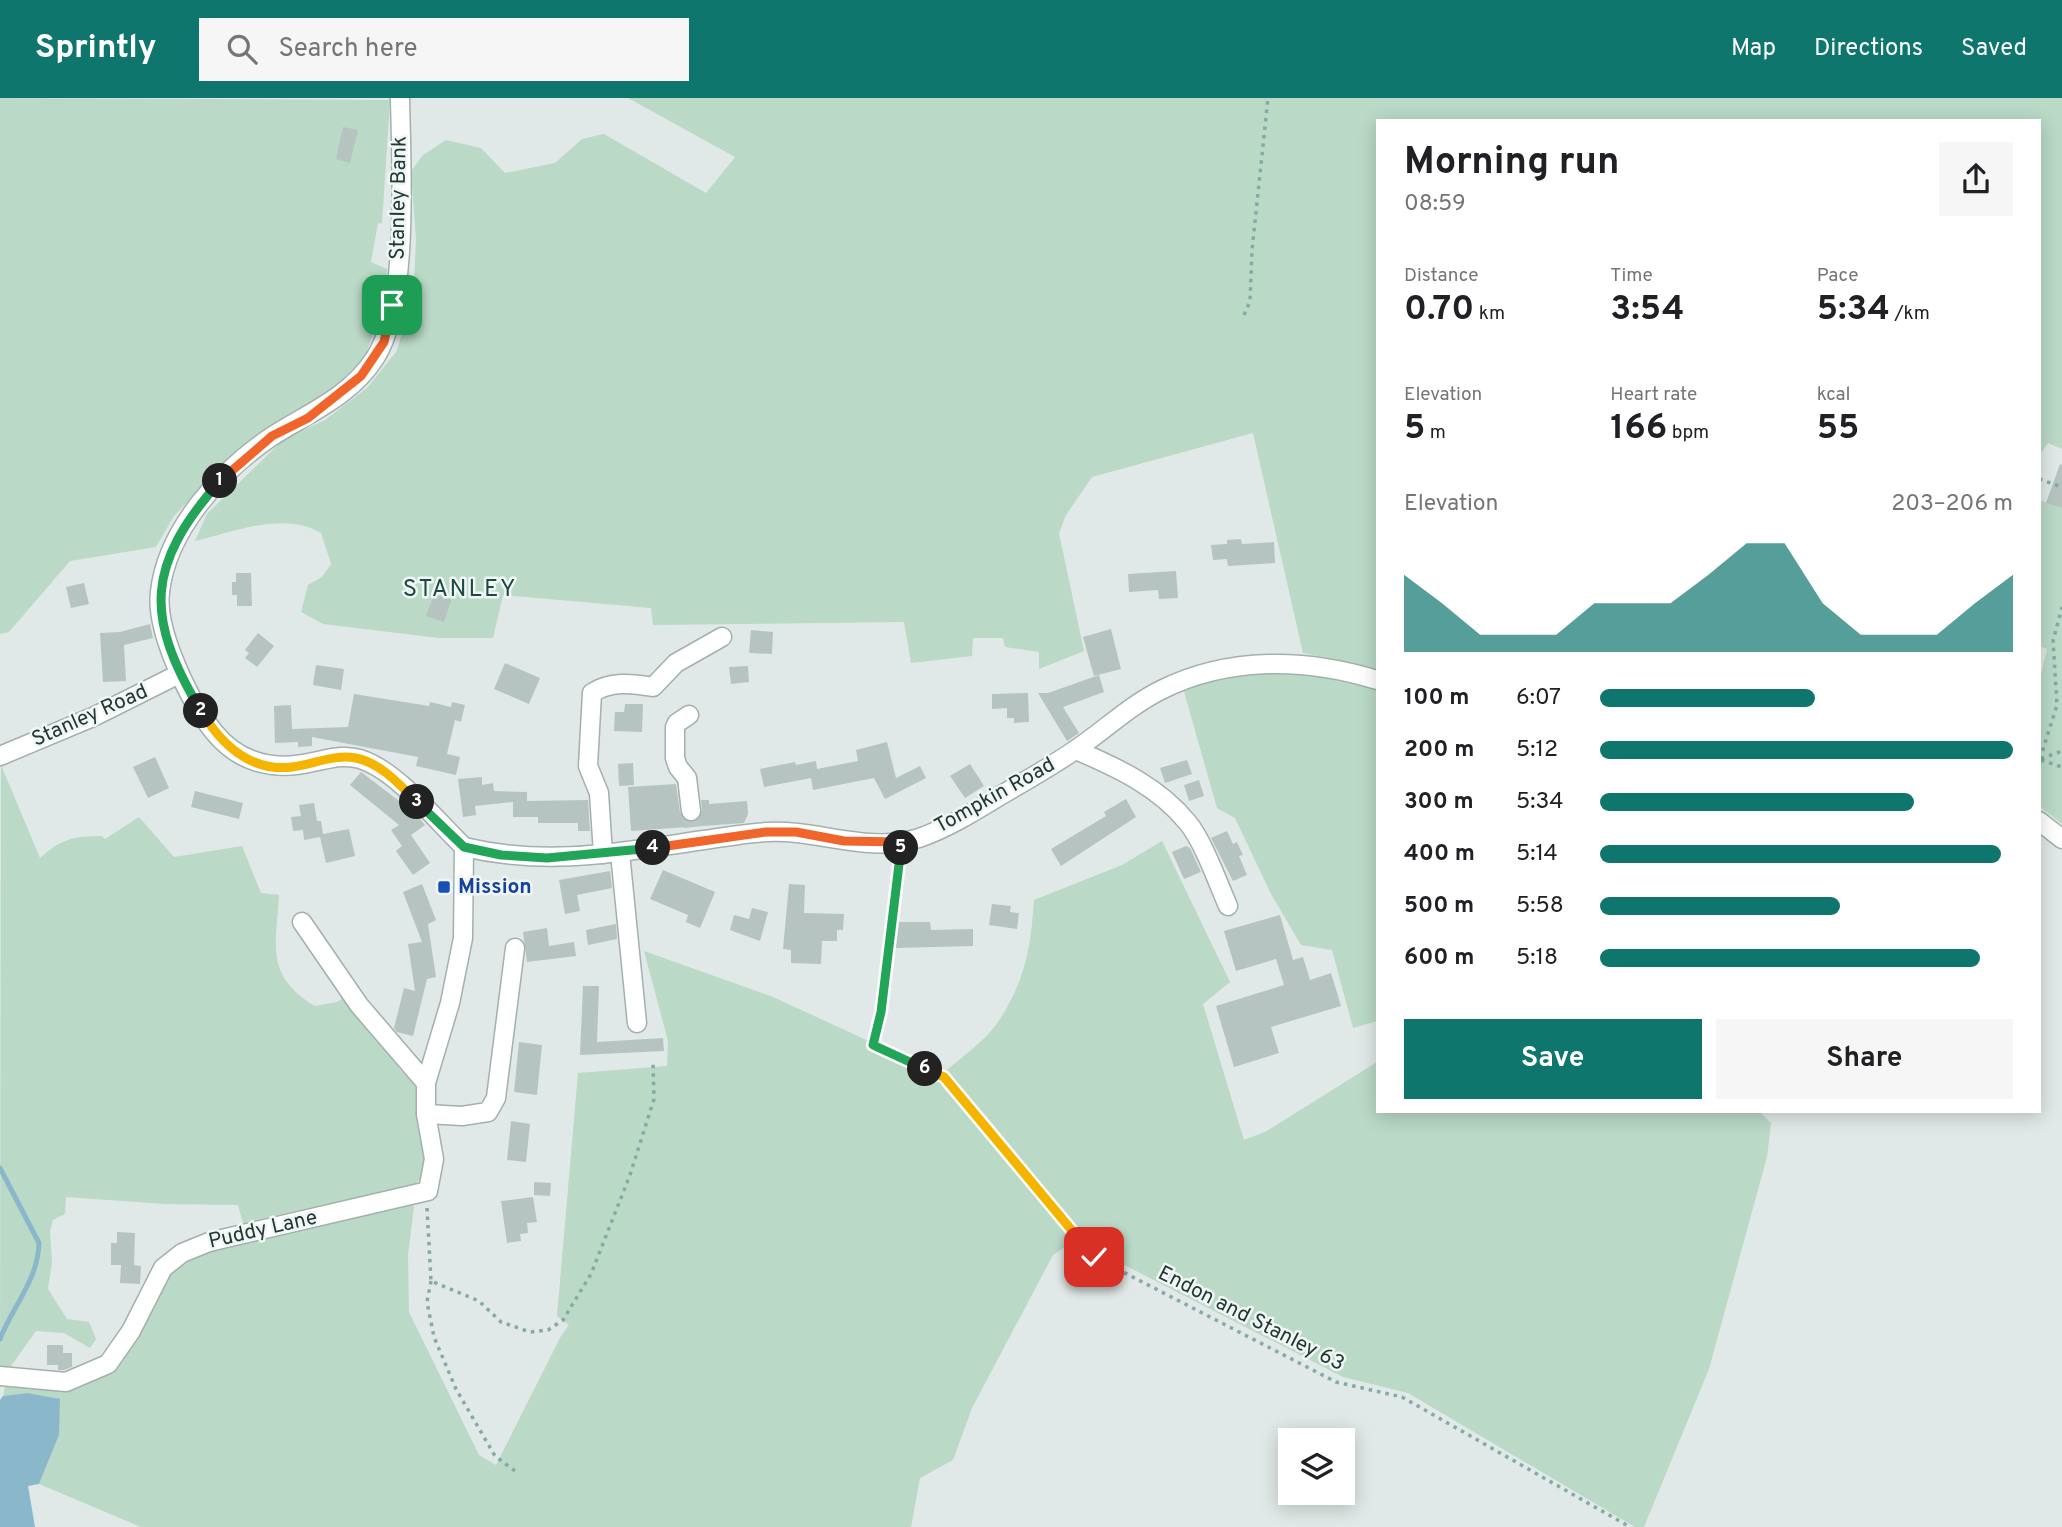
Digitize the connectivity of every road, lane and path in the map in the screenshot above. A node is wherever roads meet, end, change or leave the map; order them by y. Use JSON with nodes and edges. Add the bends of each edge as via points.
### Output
{"nodes":[{"id":1,"x":400,"y":98,"type":"edge"},
{"id":2,"x":1268,"y":98,"type":"edge"},
{"id":3,"x":1244,"y":315,"type":"dead end"},
{"id":4,"x":2041,"y":480,"type":"edge"},
{"id":5,"x":2062,"y":487,"type":"edge"},
{"id":6,"x":2062,"y":607,"type":"edge"},
{"id":7,"x":722,"y":637,"type":"dead end"},
{"id":8,"x":179,"y":674,"type":"junction"},
{"id":9,"x":1376,"y":680,"type":"edge"},
{"id":10,"x":2062,"y":696,"type":"edge"},
{"id":11,"x":2057,"y":705,"type":"junction"},
{"id":12,"x":689,"y":715,"type":"dead end"},
{"id":13,"x":1076,"y":750,"type":"junction"},
{"id":14,"x":2062,"y":751,"type":"edge"},
{"id":15,"x":2041,"y":754,"type":"edge"},
{"id":16,"x":0,"y":756,"type":"edge"},
{"id":17,"x":2041,"y":759,"type":"edge"},
{"id":18,"x":2041,"y":761,"type":"edge"},
{"id":19,"x":2062,"y":767,"type":"edge"},
{"id":20,"x":2041,"y":823,"type":"edge"},
{"id":21,"x":693,"y":826,"type":"junction"},
{"id":22,"x":2062,"y":839,"type":"edge"},
{"id":23,"x":901,"y":842,"type":"junction"},
{"id":24,"x":464,"y":847,"type":"junction"},
{"id":25,"x":612,"y":853,"type":"junction"},
{"id":26,"x":1228,"y":906,"type":"dead end"},
{"id":27,"x":302,"y":922,"type":"dead end"},
{"id":28,"x":515,"y":948,"type":"dead end"},
{"id":29,"x":637,"y":1023,"type":"dead end"},
{"id":30,"x":653,"y":1062,"type":"dead end"},
{"id":31,"x":426,"y":1083,"type":"junction"},
{"id":32,"x":426,"y":1114,"type":"junction"},
{"id":33,"x":428,"y":1191,"type":"junction"},
{"id":34,"x":431,"y":1281,"type":"junction"},
{"id":35,"x":2,"y":1376,"type":"edge"},
{"id":36,"x":515,"y":1471,"type":"dead end"},
{"id":37,"x":1630,"y":1527,"type":"edge"}],
"edges":[{"from":1,"to":8,"type":"street","name":"Stanley Bank","via":[[398,265],[384,342],[361,376],[336,398],[244,458],[200,504],[178,536],[159,594]]},
{"from":2,"to":3,"type":"path","via":[[1250,301]]},
{"from":4,"to":5,"type":"path"},
{"from":6,"to":11,"type":"path","via":[[2053,641]]},
{"from":7,"to":25,"type":"street","via":[[676,663],[653,687],[628,683],[592,693],[588,766]]},
{"from":8,"to":16,"type":"street","name":"Stanley Road"},
{"from":8,"to":24,"type":"street","name":"Stanley Bank","via":[[214,732],[235,753],[260,764],[290,767],[339,757],[378,766]]},
{"from":9,"to":13,"type":"street","name":"Tompkin Road","via":[[1303,663],[1247,664],[1192,677],[1162,690],[1129,708]]},
{"from":10,"to":11,"type":"path"},
{"from":11,"to":15,"type":"path"},
{"from":12,"to":21,"type":"street","via":[[677,723],[675,758],[687,778]]},
{"from":13,"to":23,"type":"street","name":"Tompkin Road","via":[[969,815]]},
{"from":13,"to":26,"type":"street","via":[[1154,789],[1190,824]]},
{"from":14,"to":17,"type":"path"},
{"from":18,"to":19,"type":"path"},
{"from":20,"to":22,"type":"street"},
{"from":21,"to":23,"type":"street","name":"Tompkin Road"},
{"from":21,"to":25,"type":"street","name":"Tompkin Road"},
{"from":23,"to":37,"type":"path","name":"Endon and Stanley 63","via":[[873,1045],[944,1077],[1094,1257],[1336,1382],[1402,1397]]},
{"from":24,"to":25,"type":"street","name":"Tompkin Road","via":[[547,858]]},
{"from":24,"to":31,"type":"street","via":[[463,938]]},
{"from":25,"to":29,"type":"street"},
{"from":27,"to":31,"type":"street","via":[[359,1005]]},
{"from":28,"to":32,"type":"street","via":[[496,1098],[488,1112]]},
{"from":30,"to":34,"type":"path","via":[[654,1099],[630,1175],[591,1274],[563,1320],[548,1330],[530,1332],[501,1322],[478,1301]]},
{"from":31,"to":32,"type":"street"},
{"from":32,"to":33,"type":"street","via":[[435,1158]]},
{"from":33,"to":34,"type":"path"},
{"from":33,"to":35,"type":"street","name":"Puddy Lane","via":[[209,1242],[182,1253],[163,1268],[131,1331],[108,1364],[66,1382]]},
{"from":34,"to":36,"type":"path","via":[[427,1302],[434,1337],[456,1389],[495,1457]]}]}
